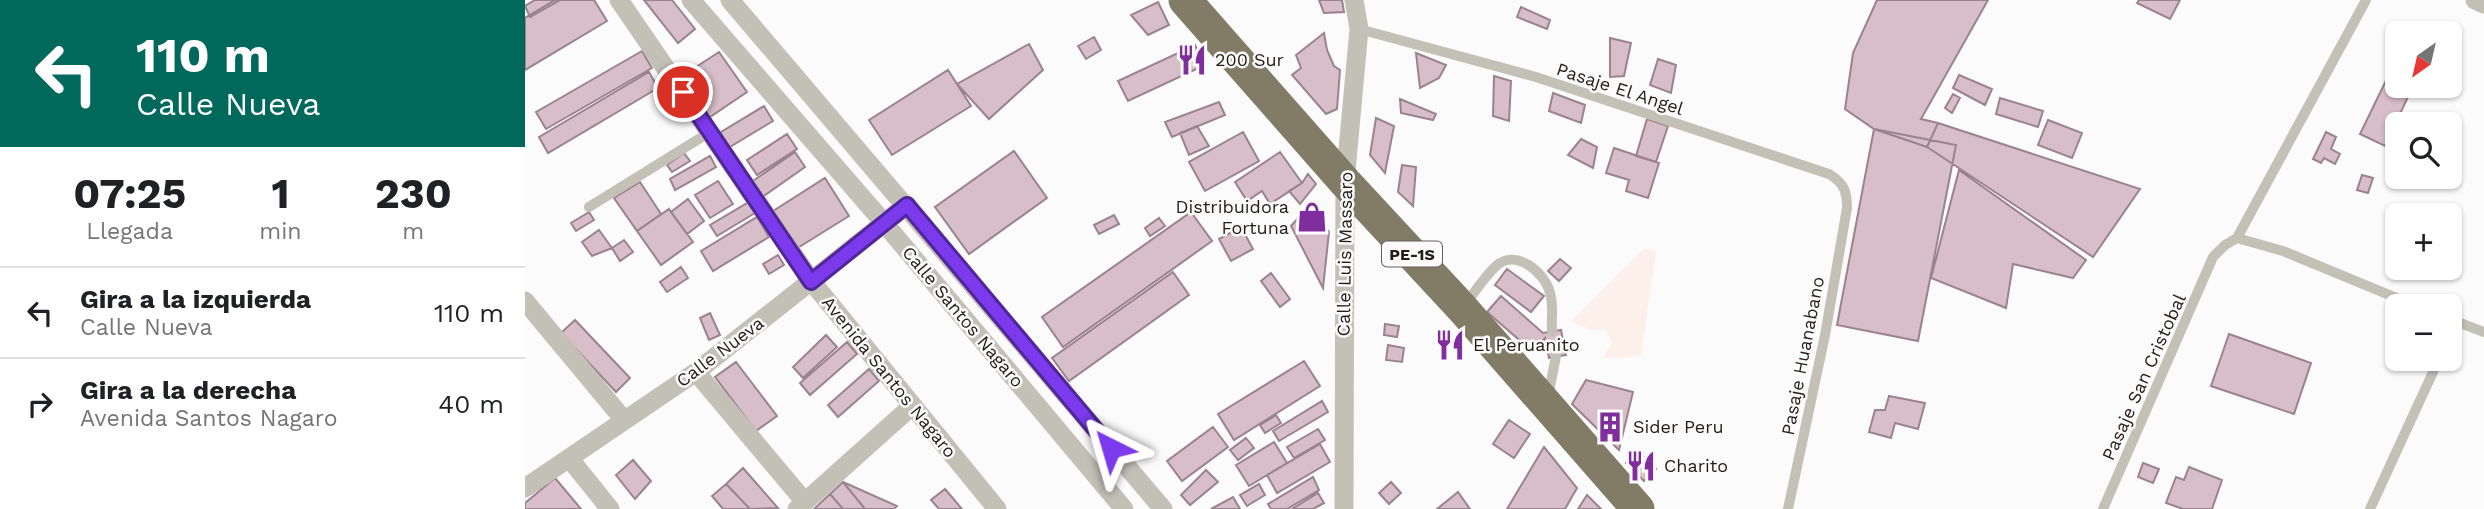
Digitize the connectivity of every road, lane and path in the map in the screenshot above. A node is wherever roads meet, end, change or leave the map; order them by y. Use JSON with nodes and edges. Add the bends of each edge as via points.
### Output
{"nodes":[{"id":1,"x":619,"y":0,"type":"edge"},
{"id":2,"x":691,"y":0,"type":"edge"},
{"id":3,"x":730,"y":0,"type":"edge"},
{"id":4,"x":1185,"y":0,"type":"edge"},
{"id":5,"x":1354,"y":0,"type":"edge"},
{"id":6,"x":2366,"y":0,"type":"edge"},
{"id":7,"x":2475,"y":0,"type":"edge"},
{"id":8,"x":2484,"y":4,"type":"edge"},
{"id":9,"x":1359,"y":29,"type":"junction"},
{"id":10,"x":711,"y":131,"type":"junction"},
{"id":11,"x":1345,"y":182,"type":"junction"},
{"id":12,"x":907,"y":205,"type":"junction"},
{"id":13,"x":589,"y":207,"type":"dead end"},
{"id":14,"x":1847,"y":208,"type":"joint"},
{"id":15,"x":885,"y":223,"type":"junction"},
{"id":16,"x":2237,"y":238,"type":"junction"},
{"id":17,"x":811,"y":282,"type":"junction"},
{"id":18,"x":2387,"y":294,"type":"edge"},
{"id":19,"x":525,"y":301,"type":"edge"},
{"id":20,"x":1462,"y":308,"type":"junction"},
{"id":21,"x":2462,"y":324,"type":"edge"},
{"id":22,"x":1552,"y":331,"type":"dead end"},
{"id":23,"x":2484,"y":332,"type":"edge"},
{"id":24,"x":1556,"y":356,"type":"dead end"},
{"id":25,"x":2433,"y":371,"type":"edge"},
{"id":26,"x":696,"y":372,"type":"junction"},
{"id":27,"x":1546,"y":404,"type":"junction"},
{"id":28,"x":912,"y":406,"type":"junction"},
{"id":29,"x":624,"y":420,"type":"junction"},
{"id":30,"x":569,"y":458,"type":"junction"},
{"id":31,"x":525,"y":488,"type":"edge"},
{"id":32,"x":801,"y":505,"type":"edge"},
{"id":33,"x":609,"y":509,"type":"edge"},
{"id":34,"x":997,"y":509,"type":"edge"},
{"id":35,"x":1124,"y":509,"type":"edge"},
{"id":36,"x":1163,"y":509,"type":"edge"},
{"id":37,"x":1344,"y":509,"type":"edge"},
{"id":38,"x":1638,"y":509,"type":"edge"},
{"id":39,"x":1788,"y":509,"type":"edge"},
{"id":40,"x":2103,"y":509,"type":"edge"},
{"id":41,"x":2370,"y":509,"type":"edge"}],
"edges":[{"from":1,"to":10,"type":"street","name":"Avenida Santos Nagaro"},
{"from":2,"to":15,"type":"street","name":"Calle Santos Nagaro"},
{"from":3,"to":12,"type":"street","name":"Calle Santos Nagaro"},
{"from":4,"to":11,"type":"highway","number":"PE-1S"},
{"from":5,"to":9,"type":"street","name":"Calle Luis Massaro"},
{"from":6,"to":16,"type":"lane"},
{"from":7,"to":8,"type":"street"},
{"from":9,"to":11,"type":"street","name":"Calle Luis Massaro"},
{"from":9,"to":14,"type":"lane","name":"Pasaje El Angel","via":[[1536,77],[1829,174],[1841,181]]},
{"from":10,"to":13,"type":"lane"},
{"from":10,"to":17,"type":"street","name":"Avenida Santos Nagaro"},
{"from":11,"to":20,"type":"highway","number":"PE-1S"},
{"from":11,"to":37,"type":"street","name":"Calle Luis Massaro"},
{"from":12,"to":15,"type":"street","name":"Calle Nueva"},
{"from":12,"to":36,"type":"street","name":"Calle Santos Nagaro"},
{"from":14,"to":39,"type":"lane","name":"Pasaje Huanabano"},
{"from":15,"to":17,"type":"street","name":"Calle Nueva"},
{"from":15,"to":35,"type":"street","name":"Calle Santos Nagaro"},
{"from":16,"to":18,"type":"lane","via":[[2283,251]]},
{"from":16,"to":40,"type":"lane","name":"Pasaje San Cristobal","via":[[2213,257]]},
{"from":17,"to":26,"type":"street","name":"Calle Nueva"},
{"from":17,"to":28,"type":"street","name":"Avenida Santos Nagaro"},
{"from":19,"to":29,"type":"street"},
{"from":20,"to":22,"type":"lane","via":[[1497,265],[1519,260],[1532,267],[1550,291]]},
{"from":20,"to":27,"type":"highway","number":"PE-1S"},
{"from":21,"to":23,"type":"lane"},
{"from":24,"to":27,"type":"lane"},
{"from":25,"to":41,"type":"lane"},
{"from":26,"to":29,"type":"street","name":"Calle Nueva"},
{"from":26,"to":32,"type":"street"},
{"from":27,"to":38,"type":"highway","number":"PE-1S"},
{"from":28,"to":32,"type":"street"},
{"from":28,"to":34,"type":"street","name":"Avenida Santos Nagaro"},
{"from":29,"to":30,"type":"street","name":"Calle Nueva"},
{"from":30,"to":31,"type":"street","name":"Calle Nueva"},
{"from":30,"to":33,"type":"street"}]}
